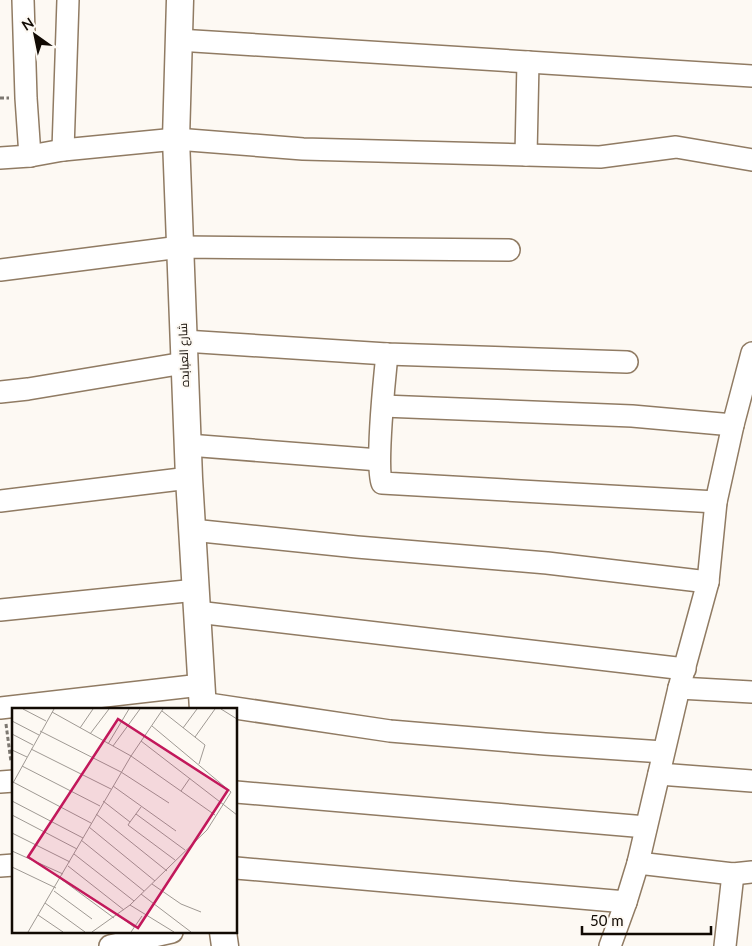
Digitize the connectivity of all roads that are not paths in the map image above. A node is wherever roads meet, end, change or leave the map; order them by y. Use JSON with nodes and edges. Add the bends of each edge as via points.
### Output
{"nodes":[{"id":1,"x":23,"y":0,"type":"edge"},
{"id":2,"x":68,"y":0,"type":"edge"},
{"id":3,"x":180,"y":0,"type":"edge"},
{"id":4,"x":178,"y":40,"type":"junction"},
{"id":5,"x":528,"y":62,"type":"junction"},
{"id":6,"x":752,"y":76,"type":"edge"},
{"id":7,"x":176,"y":139,"type":"junction"},
{"id":8,"x":63,"y":150,"type":"junction"},
{"id":9,"x":526,"y":155,"type":"junction"},
{"id":10,"x":30,"y":156,"type":"junction"},
{"id":11,"x":0,"y":158,"type":"edge"},
{"id":12,"x":752,"y":160,"type":"edge"},
{"id":13,"x":180,"y":247,"type":"junction"},
{"id":14,"x":509,"y":250,"type":"dead end"},
{"id":15,"x":0,"y":270,"type":"edge"},
{"id":16,"x":184,"y":352,"type":"junction"},
{"id":17,"x":752,"y":353,"type":"edge"},
{"id":18,"x":387,"y":354,"type":"junction"},
{"id":19,"x":627,"y":362,"type":"dead end"},
{"id":20,"x":0,"y":392,"type":"edge"},
{"id":21,"x":383,"y":406,"type":"junction"},
{"id":22,"x":733,"y":425,"type":"junction"},
{"id":23,"x":188,"y":445,"type":"junction"},
{"id":24,"x":379,"y":460,"type":"junction"},
{"id":25,"x":189,"y":478,"type":"junction"},
{"id":26,"x":0,"y":501,"type":"edge"},
{"id":27,"x":716,"y":502,"type":"junction"},
{"id":28,"x":192,"y":530,"type":"junction"},
{"id":29,"x":708,"y":582,"type":"junction"},
{"id":30,"x":196,"y":600,"type":"junction"},
{"id":31,"x":0,"y":610,"type":"edge"},
{"id":32,"x":682,"y":678,"type":"junction"},
{"id":33,"x":752,"y":692,"type":"edge"},
{"id":34,"x":202,"y":699,"type":"edge"},
{"id":35,"x":2,"y":708,"type":"edge"},
{"id":36,"x":663,"y":752,"type":"junction"},
{"id":37,"x":659,"y":774,"type":"junction"},
{"id":38,"x":752,"y":781,"type":"edge"},
{"id":39,"x":238,"y":792,"type":"edge"},
{"id":40,"x":646,"y":827,"type":"junction"},
{"id":41,"x":638,"y":863,"type":"junction"},
{"id":42,"x":238,"y":868,"type":"edge"},
{"id":43,"x":742,"y":873,"type":"edge"},
{"id":44,"x":626,"y":902,"type":"junction"},
{"id":45,"x":163,"y":934,"type":"edge"},
{"id":46,"x":110,"y":946,"type":"edge"},
{"id":47,"x":610,"y":946,"type":"edge"},
{"id":48,"x":725,"y":946,"type":"edge"}],
"edges":[{"from":1,"to":10,"type":"street"},
{"from":2,"to":8,"type":"street"},
{"from":3,"to":4,"type":"street","name":"شارع العبابده"},
{"from":4,"to":5,"type":"street"},
{"from":4,"to":7,"type":"street","name":"شارع العبابده"},
{"from":5,"to":6,"type":"street"},
{"from":5,"to":9,"type":"street"},
{"from":7,"to":8,"type":"street"},
{"from":7,"to":9,"type":"street","via":[[303,149]]},
{"from":7,"to":13,"type":"street","name":"شارع العبابده"},
{"from":8,"to":10,"type":"street"},
{"from":9,"to":12,"type":"street","via":[[600,156],[676,147]]},
{"from":10,"to":11,"type":"street"},
{"from":13,"to":14,"type":"street"},
{"from":13,"to":15,"type":"street"},
{"from":13,"to":16,"type":"street","name":"شارع العبابده"},
{"from":16,"to":18,"type":"street"},
{"from":16,"to":20,"type":"street","via":[[28,389]]},
{"from":16,"to":23,"type":"street","name":"شارع العبابده"},
{"from":17,"to":22,"type":"street"},
{"from":18,"to":19,"type":"street"},
{"from":18,"to":21,"type":"street"},
{"from":21,"to":22,"type":"street","via":[[632,416]]},
{"from":21,"to":24,"type":"street"},
{"from":22,"to":27,"type":"street"},
{"from":23,"to":24,"type":"street"},
{"from":23,"to":25,"type":"street","name":"شارع العبابده"},
{"from":24,"to":27,"type":"street","via":[[382,483]]},
{"from":25,"to":26,"type":"street"},
{"from":25,"to":28,"type":"street","name":"شارع العبابده"},
{"from":27,"to":29,"type":"street"},
{"from":28,"to":29,"type":"street","via":[[547,563]]},
{"from":28,"to":30,"type":"street","name":"شارع العبابده"},
{"from":29,"to":32,"type":"street"},
{"from":30,"to":31,"type":"street"},
{"from":30,"to":32,"type":"street"},
{"from":30,"to":34,"type":"street","name":"شارع العبابده"},
{"from":32,"to":33,"type":"street"},
{"from":32,"to":36,"type":"street"},
{"from":34,"to":35,"type":"street"},
{"from":34,"to":36,"type":"street","via":[[390,731]]},
{"from":36,"to":37,"type":"street"},
{"from":37,"to":38,"type":"street"},
{"from":37,"to":40,"type":"street"},
{"from":39,"to":40,"type":"street"},
{"from":40,"to":41,"type":"street"},
{"from":41,"to":43,"type":"street"},
{"from":41,"to":44,"type":"street"},
{"from":42,"to":44,"type":"street"},
{"from":43,"to":48,"type":"street"},
{"from":44,"to":47,"type":"street"},
{"from":45,"to":46,"type":"street"}]}
